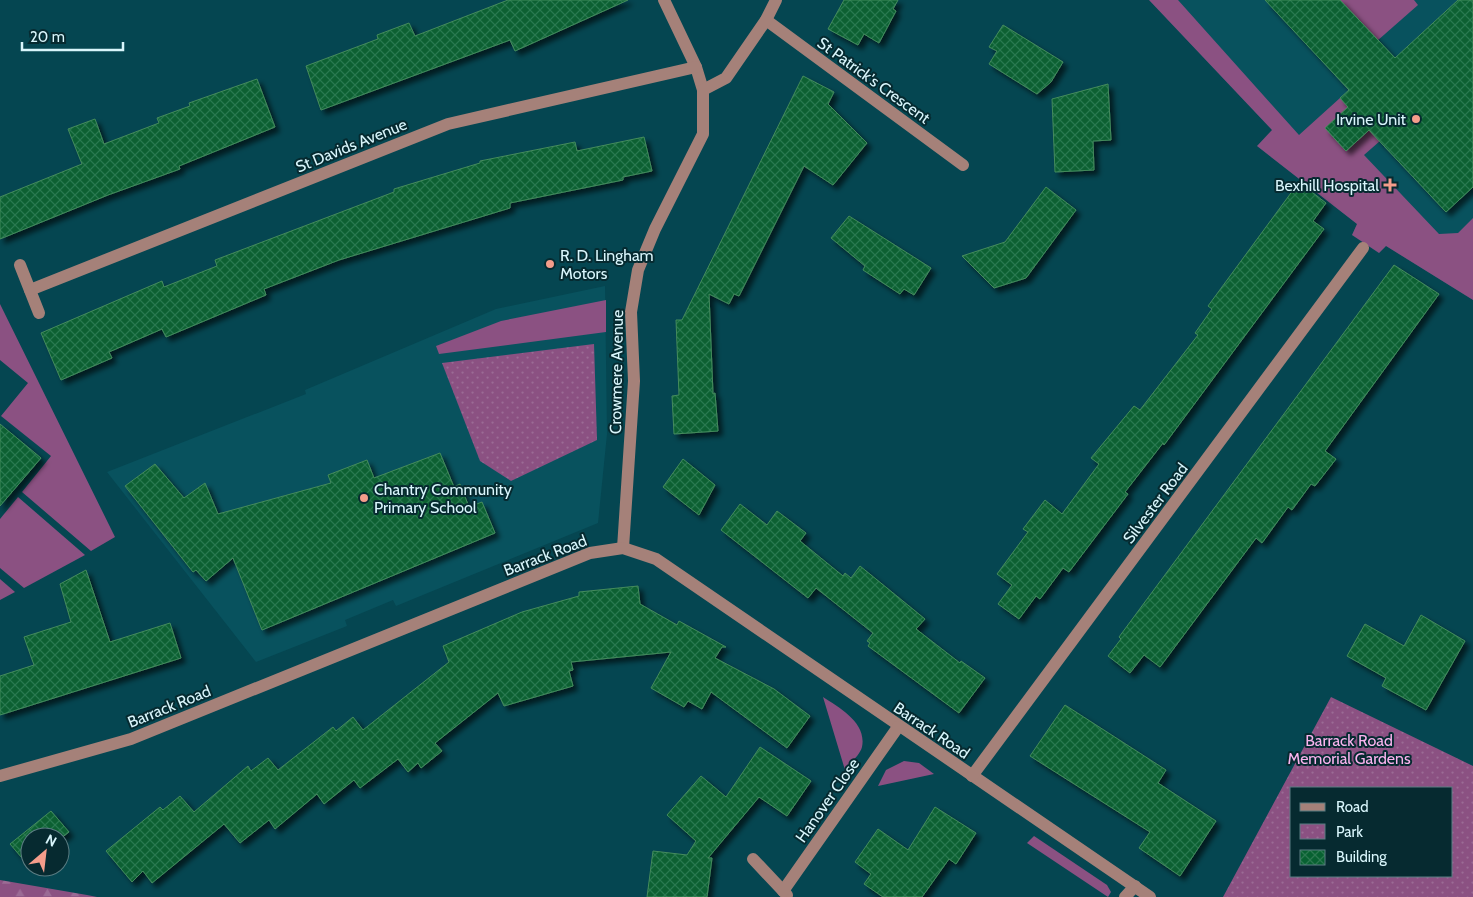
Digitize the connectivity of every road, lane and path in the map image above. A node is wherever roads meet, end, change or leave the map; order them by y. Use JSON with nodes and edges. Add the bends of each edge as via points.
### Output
{"nodes":[{"id":1,"x":664,"y":0,"type":"edge"},
{"id":2,"x":776,"y":0,"type":"edge"},
{"id":3,"x":766,"y":20,"type":"junction"},
{"id":4,"x":696,"y":67,"type":"junction"},
{"id":5,"x":703,"y":90,"type":"junction"},
{"id":6,"x":963,"y":165,"type":"dead end"},
{"id":7,"x":1363,"y":248,"type":"dead end"},
{"id":8,"x":20,"y":266,"type":"dead end"},
{"id":9,"x":30,"y":290,"type":"junction"},
{"id":10,"x":39,"y":313,"type":"dead end"},
{"id":11,"x":623,"y":548,"type":"junction"},
{"id":12,"x":898,"y":727,"type":"junction"},
{"id":13,"x":0,"y":776,"type":"edge"},
{"id":14,"x":972,"y":776,"type":"junction"},
{"id":15,"x":753,"y":859,"type":"dead end"},
{"id":16,"x":1135,"y":886,"type":"junction"},
{"id":17,"x":786,"y":894,"type":"edge"},
{"id":18,"x":1125,"y":897,"type":"edge"},
{"id":19,"x":1150,"y":897,"type":"edge"}],
"edges":[{"from":1,"to":4,"type":"street","name":"Crowmere Avenue"},
{"from":2,"to":3,"type":"street"},
{"from":3,"to":5,"type":"street","via":[[726,78]]},
{"from":3,"to":6,"type":"street","name":"St Patrick's Crescent"},
{"from":4,"to":5,"type":"street","name":"Crowmere Avenue"},
{"from":4,"to":9,"type":"street","name":"St Davids Avenue","via":[[448,124]]},
{"from":5,"to":11,"type":"street","name":"Crowmere Avenue","via":[[703,134],[655,229],[637,279],[631,312],[634,381]]},
{"from":7,"to":14,"type":"street","name":"Silvester Road"},
{"from":8,"to":9,"type":"street"},
{"from":9,"to":10,"type":"street"},
{"from":11,"to":12,"type":"street","name":"Barrack Road","via":[[656,559]]},
{"from":11,"to":13,"type":"street","name":"Barrack Road","via":[[590,553],[132,739]]},
{"from":12,"to":14,"type":"street","name":"Barrack Road"},
{"from":12,"to":17,"type":"street","name":"Hanover Close"},
{"from":14,"to":16,"type":"street","name":"Barrack Road"},
{"from":15,"to":17,"type":"street","name":"Hanover Close"},
{"from":16,"to":18,"type":"street"},
{"from":16,"to":19,"type":"street","name":"Barrack Road"}]}
